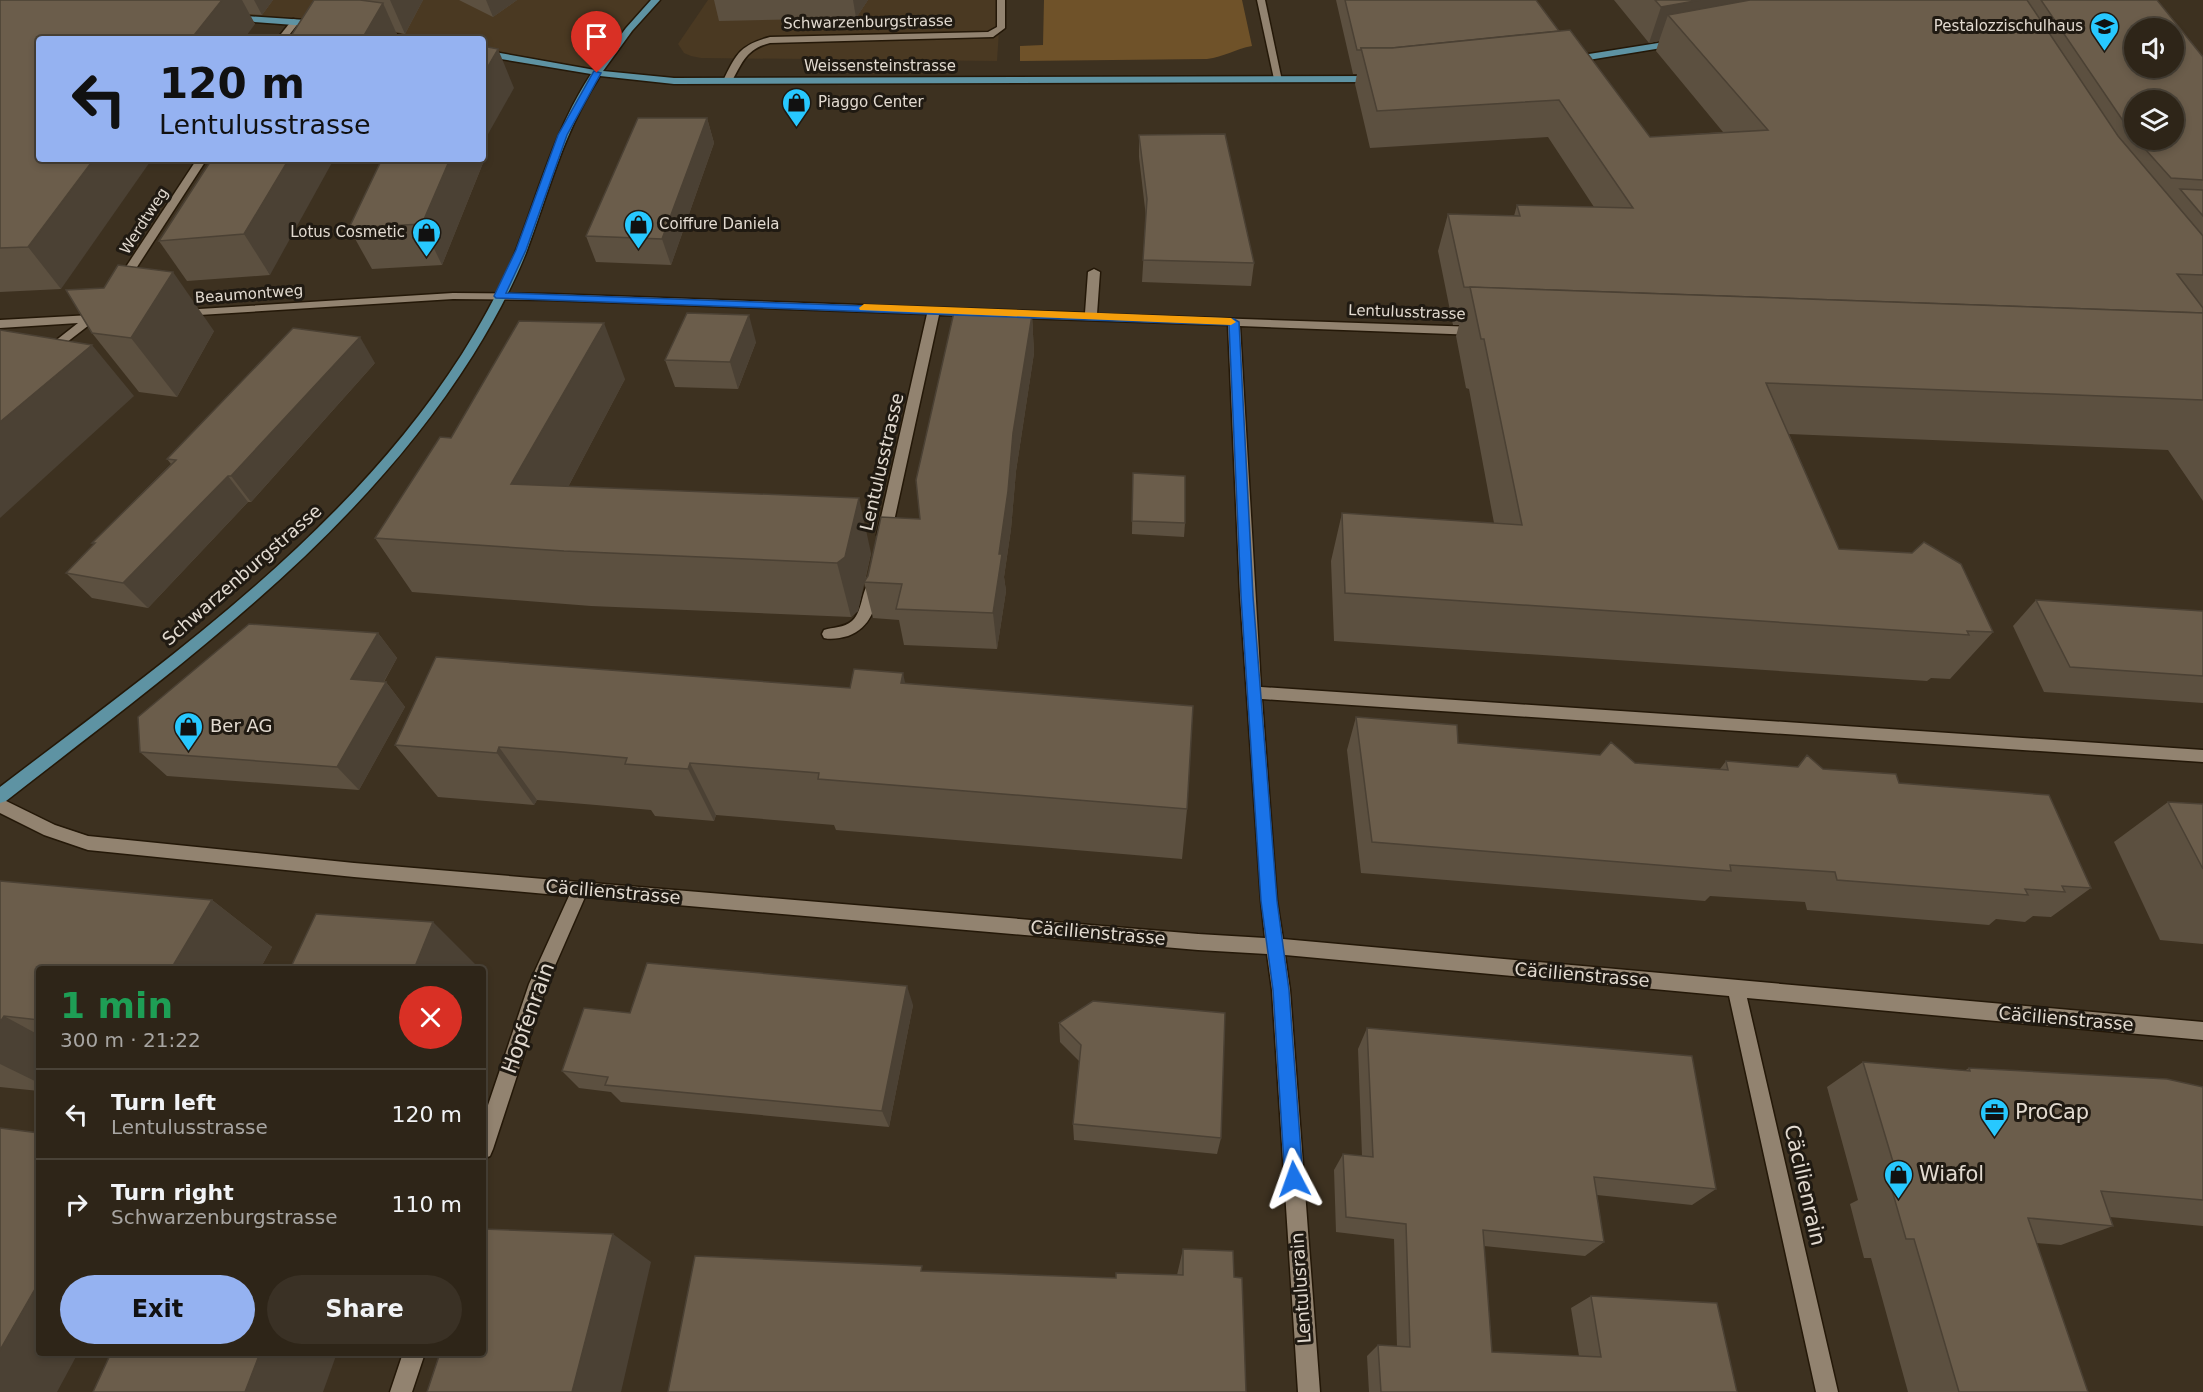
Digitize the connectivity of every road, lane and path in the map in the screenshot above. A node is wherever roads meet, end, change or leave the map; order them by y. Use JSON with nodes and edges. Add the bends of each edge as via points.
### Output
{"nodes":[{"id":1,"x":656,"y":0,"type":"edge"},
{"id":2,"x":1001,"y":0,"type":"edge"},
{"id":3,"x":1261,"y":0,"type":"edge"},
{"id":4,"x":220,"y":18,"type":"dead end"},
{"id":5,"x":296,"y":21,"type":"junction"},
{"id":6,"x":330,"y":25,"type":"edge"},
{"id":7,"x":371,"y":33,"type":"edge"},
{"id":8,"x":283,"y":36,"type":"edge"},
{"id":9,"x":388,"y":36,"type":"edge"},
{"id":10,"x":1683,"y":42,"type":"edge"},
{"id":11,"x":486,"y":54,"type":"edge"},
{"id":12,"x":1562,"y":61,"type":"edge"},
{"id":13,"x":597,"y":73,"type":"junction"},
{"id":14,"x":1385,"y":79,"type":"edge"},
{"id":15,"x":1279,"y":80,"type":"junction"},
{"id":16,"x":728,"y":81,"type":"junction"},
{"id":17,"x":200,"y":162,"type":"edge"},
{"id":18,"x":1094,"y":272,"type":"dead end"},
{"id":19,"x":114,"y":293,"type":"edge"},
{"id":20,"x":499,"y":296,"type":"junction"},
{"id":21,"x":101,"y":308,"type":"edge"},
{"id":22,"x":934,"y":310,"type":"junction"},
{"id":23,"x":170,"y":314,"type":"dead end"},
{"id":24,"x":1091,"y":316,"type":"junction"},
{"id":25,"x":112,"y":318,"type":"edge"},
{"id":26,"x":90,"y":319,"type":"junction"},
{"id":27,"x":1234,"y":322,"type":"junction"},
{"id":28,"x":0,"y":324,"type":"edge"},
{"id":29,"x":1494,"y":332,"type":"edge"},
{"id":30,"x":37,"y":362,"type":"edge"},
{"id":31,"x":881,"y":548,"type":"edge"},
{"id":32,"x":876,"y":571,"type":"edge"},
{"id":33,"x":829,"y":634,"type":"dead end"},
{"id":34,"x":1255,"y":693,"type":"junction"},
{"id":35,"x":2203,"y":756,"type":"edge"},
{"id":36,"x":0,"y":796,"type":"edge"},
{"id":37,"x":0,"y":805,"type":"edge"},
{"id":38,"x":580,"y":889,"type":"junction"},
{"id":39,"x":1274,"y":946,"type":"junction"},
{"id":40,"x":1736,"y":989,"type":"junction"},
{"id":41,"x":2203,"y":1031,"type":"edge"},
{"id":42,"x":486,"y":1140,"type":"edge"},
{"id":43,"x":413,"y":1356,"type":"edge"},
{"id":44,"x":401,"y":1392,"type":"edge"},
{"id":45,"x":1308,"y":1392,"type":"edge"},
{"id":46,"x":1827,"y":1392,"type":"edge"}],
"edges":[{"from":1,"to":13,"type":"main road","name":"Schwarzenburgstrasse","via":[[623,35]]},
{"from":2,"to":16,"type":"street","name":"Schwarzenburgstrasse","via":[[1001,28],[990,35],[770,40],[743,49]]},
{"from":3,"to":15,"type":"street"},
{"from":4,"to":5,"type":"main road"},
{"from":5,"to":6,"type":"main road"},
{"from":5,"to":8,"type":"street"},
{"from":7,"to":9,"type":"main road"},
{"from":10,"to":12,"type":"main road"},
{"from":11,"to":13,"type":"main road","name":"Weissensteinstrasse"},
{"from":13,"to":16,"type":"main road","name":"Weissensteinstrasse","via":[[640,79]]},
{"from":13,"to":20,"type":"main road","name":"Schwarzenburgstrasse","via":[[562,135],[521,250]]},
{"from":14,"to":15,"type":"main road","name":"Weissensteinstrasse"},
{"from":15,"to":16,"type":"main road","name":"Weissensteinstrasse"},
{"from":17,"to":19,"type":"street","name":"Werdtweg"},
{"from":18,"to":24,"type":"street"},
{"from":20,"to":22,"type":"street","name":"Lentulusstrasse"},
{"from":20,"to":23,"type":"street","name":"Beaumontweg"},
{"from":20,"to":36,"type":"main road","name":"Schwarzenburgstrasse","via":[[468,353],[428,413],[364,490],[241,605]]},
{"from":21,"to":26,"type":"street"},
{"from":22,"to":24,"type":"street","name":"Lentulusstrasse"},
{"from":22,"to":31,"type":"street","name":"Lentulusstrasse"},
{"from":24,"to":27,"type":"street","name":"Lentulusstrasse"},
{"from":25,"to":26,"type":"street"},
{"from":26,"to":28,"type":"street"},
{"from":26,"to":30,"type":"street"},
{"from":27,"to":29,"type":"street","name":"Lentulusstrasse"},
{"from":27,"to":34,"type":"street","name":"Lentulusrain","via":[[1240,484]]},
{"from":32,"to":33,"type":"street","via":[[864,618],[848,631]]},
{"from":34,"to":35,"type":"street"},
{"from":34,"to":39,"type":"street","name":"Lentulusrain"},
{"from":37,"to":38,"type":"street","name":"Cäcilienstrasse","via":[[50,830],[88,843]]},
{"from":38,"to":39,"type":"street","name":"Cäcilienstrasse"},
{"from":38,"to":42,"type":"street","name":"Hopfenrain","via":[[538,984]]},
{"from":39,"to":40,"type":"street","name":"Cäcilienstrasse"},
{"from":39,"to":45,"type":"street","name":"Lentulusrain","via":[[1281,990]]},
{"from":40,"to":41,"type":"street","name":"Cäcilienstrasse"},
{"from":40,"to":46,"type":"street","name":"Cäcilienrain"},
{"from":43,"to":44,"type":"street"}]}
